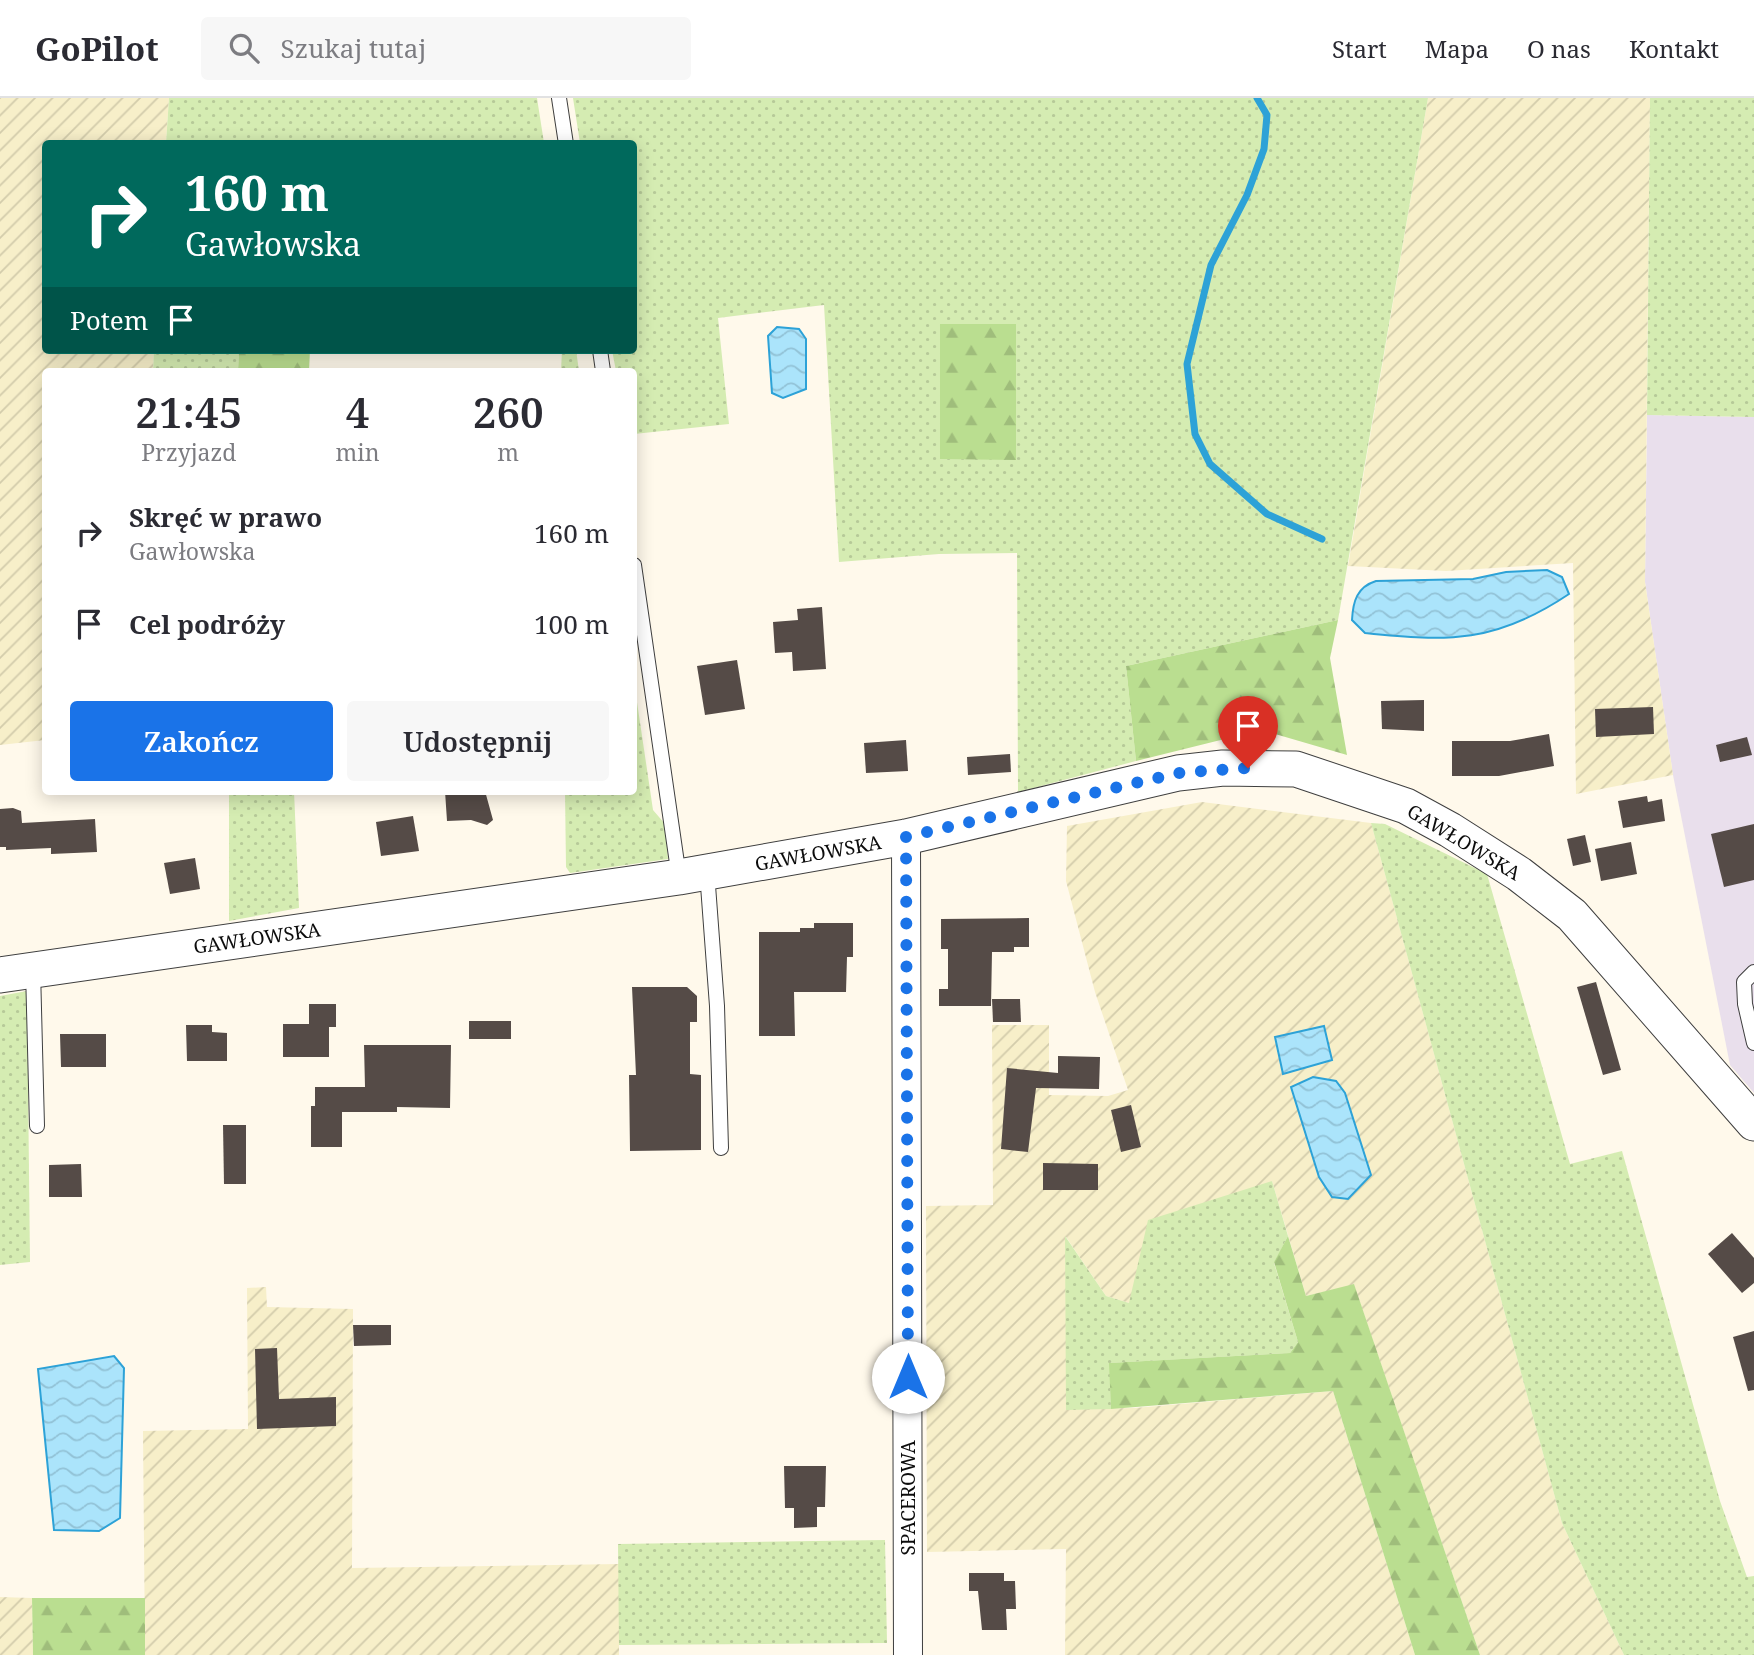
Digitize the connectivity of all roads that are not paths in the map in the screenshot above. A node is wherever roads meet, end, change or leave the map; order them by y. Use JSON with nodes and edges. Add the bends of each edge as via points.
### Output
{"nodes":[{"id":1,"x":559,"y":98,"type":"edge"},
{"id":2,"x":565,"y":140,"type":"edge"},
{"id":3,"x":637,"y":581,"type":"edge"},
{"id":4,"x":906,"y":837,"type":"junction"},
{"id":5,"x":693,"y":875,"type":"junction"},
{"id":6,"x":16,"y":972,"type":"edge"},
{"id":7,"x":1754,"y":972,"type":"edge"},
{"id":8,"x":1754,"y":1042,"type":"edge"},
{"id":9,"x":1754,"y":1123,"type":"edge"},
{"id":10,"x":37,"y":1126,"type":"dead end"},
{"id":11,"x":721,"y":1148,"type":"dead end"},
{"id":12,"x":908,"y":1655,"type":"edge"}],
"edges":[{"from":1,"to":2,"type":"lane"},
{"from":3,"to":5,"type":"lane"},
{"from":4,"to":5,"type":"street","name":"GAWŁOWSKA"},
{"from":4,"to":9,"type":"street","name":"GAWŁOWSKA","via":[[1178,773],[1223,768],[1296,769],[1354,788],[1406,806],[1450,830],[1572,915]]},
{"from":4,"to":12,"type":"street","name":"SPACEROWA"},
{"from":5,"to":6,"type":"street","name":"GAWŁOWSKA"},
{"from":5,"to":11,"type":"lane","via":[[717,1006]]},
{"from":6,"to":10,"type":"lane"},
{"from":7,"to":8,"type":"lane","via":[[1744,982]]}]}
